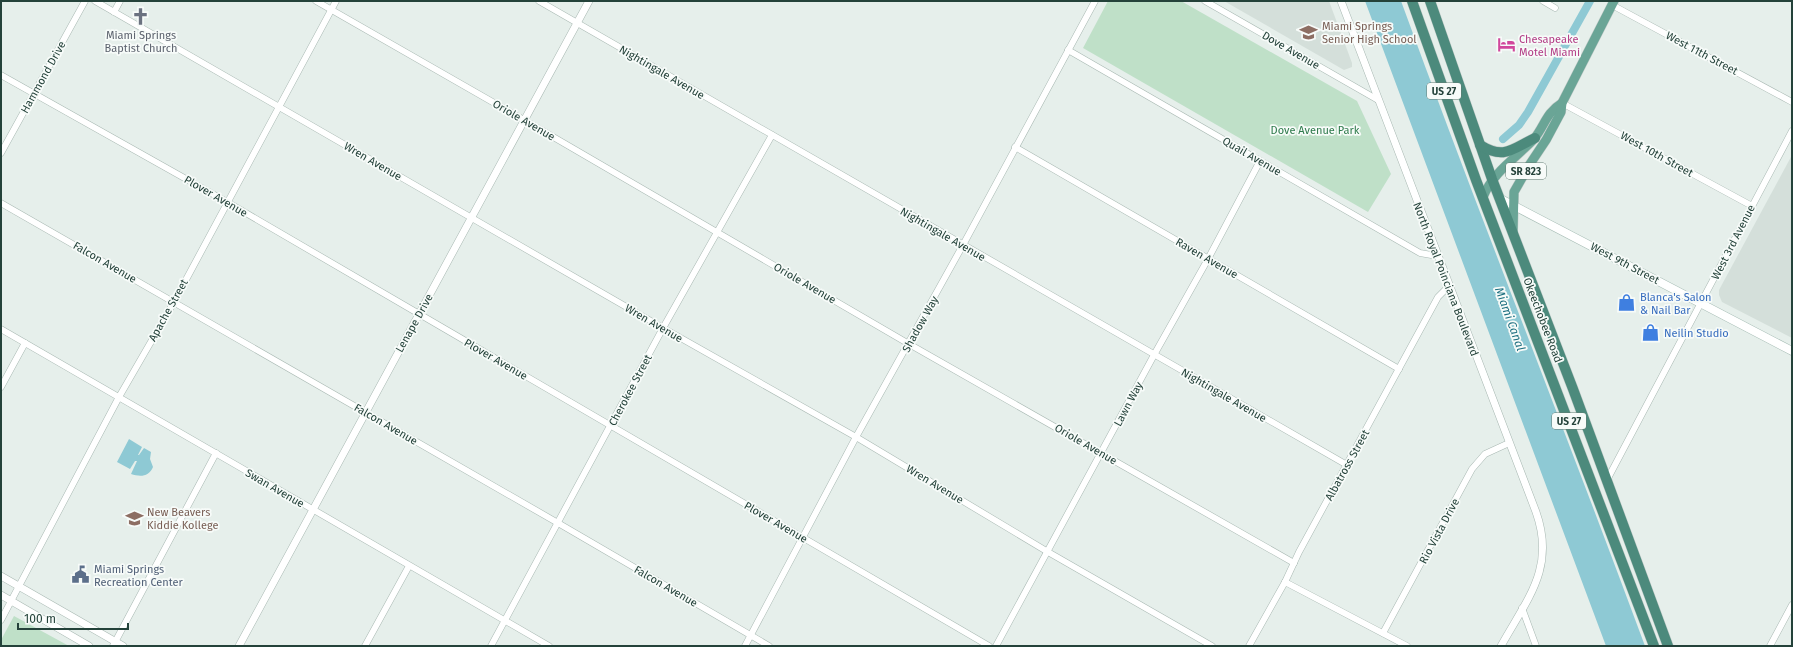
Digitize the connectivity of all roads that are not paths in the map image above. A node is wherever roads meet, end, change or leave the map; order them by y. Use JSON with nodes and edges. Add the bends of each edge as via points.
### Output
{"nodes":[{"id":1,"x":85,"y":1,"type":"edge"},
{"id":2,"x":95,"y":1,"type":"edge"},
{"id":3,"x":120,"y":1,"type":"edge"},
{"id":4,"x":316,"y":1,"type":"edge"},
{"id":5,"x":336,"y":1,"type":"edge"},
{"id":6,"x":539,"y":1,"type":"edge"},
{"id":7,"x":589,"y":1,"type":"edge"},
{"id":8,"x":1095,"y":1,"type":"edge"},
{"id":9,"x":1205,"y":1,"type":"edge"},
{"id":10,"x":1341,"y":1,"type":"edge"},
{"id":11,"x":1412,"y":1,"type":"edge"},
{"id":12,"x":1430,"y":1,"type":"edge"},
{"id":13,"x":1543,"y":1,"type":"edge"},
{"id":14,"x":1613,"y":3,"type":"edge"},
{"id":15,"x":1555,"y":8,"type":"dead end"},
{"id":16,"x":332,"y":10,"type":"junction"},
{"id":17,"x":114,"y":12,"type":"junction"},
{"id":18,"x":578,"y":23,"type":"junction"},
{"id":19,"x":1068,"y":50,"type":"junction"},
{"id":20,"x":1,"y":75,"type":"edge"},
{"id":21,"x":33,"y":94,"type":"junction"},
{"id":22,"x":1378,"y":100,"type":"junction"},
{"id":23,"x":1562,"y":102,"type":"junction"},
{"id":24,"x":1792,"y":102,"type":"edge"},
{"id":25,"x":279,"y":106,"type":"junction"},
{"id":26,"x":525,"y":120,"type":"junction"},
{"id":27,"x":1792,"y":131,"type":"edge"},
{"id":28,"x":772,"y":135,"type":"junction"},
{"id":29,"x":1535,"y":138,"type":"junction"},
{"id":30,"x":1480,"y":145,"type":"junction"},
{"id":31,"x":1015,"y":147,"type":"junction"},
{"id":32,"x":1,"y":154,"type":"edge"},
{"id":33,"x":1260,"y":161,"type":"junction"},
{"id":34,"x":1492,"y":179,"type":"junction"},
{"id":35,"x":1484,"y":193,"type":"junction"},
{"id":36,"x":1499,"y":198,"type":"junction"},
{"id":37,"x":227,"y":202,"type":"junction"},
{"id":38,"x":1,"y":203,"type":"edge"},
{"id":39,"x":1513,"y":205,"type":"junction"},
{"id":40,"x":1752,"y":206,"type":"junction"},
{"id":41,"x":472,"y":218,"type":"junction"},
{"id":42,"x":717,"y":232,"type":"junction"},
{"id":43,"x":1514,"y":236,"type":"junction"},
{"id":44,"x":963,"y":246,"type":"junction"},
{"id":45,"x":1437,"y":256,"type":"junction"},
{"id":46,"x":1208,"y":259,"type":"junction"},
{"id":47,"x":1449,"y":286,"type":"junction"},
{"id":48,"x":174,"y":302,"type":"junction"},
{"id":49,"x":1702,"y":303,"type":"junction"},
{"id":50,"x":419,"y":314,"type":"junction"},
{"id":51,"x":663,"y":328,"type":"junction"},
{"id":52,"x":1,"y":330,"type":"edge"},
{"id":53,"x":25,"y":343,"type":"junction"},
{"id":54,"x":909,"y":344,"type":"junction"},
{"id":55,"x":1792,"y":351,"type":"edge"},
{"id":56,"x":1154,"y":355,"type":"junction"},
{"id":57,"x":1399,"y":368,"type":"junction"},
{"id":58,"x":1,"y":387,"type":"edge"},
{"id":59,"x":119,"y":397,"type":"junction"},
{"id":60,"x":365,"y":412,"type":"junction"},
{"id":61,"x":611,"y":425,"type":"junction"},
{"id":62,"x":856,"y":437,"type":"junction"},
{"id":63,"x":1509,"y":443,"type":"junction"},
{"id":64,"x":216,"y":453,"type":"junction"},
{"id":65,"x":1102,"y":454,"type":"junction"},
{"id":66,"x":1347,"y":465,"type":"junction"},
{"id":67,"x":1607,"y":480,"type":"junction"},
{"id":68,"x":312,"y":510,"type":"junction"},
{"id":69,"x":558,"y":523,"type":"junction"},
{"id":70,"x":804,"y":538,"type":"junction"},
{"id":71,"x":1048,"y":552,"type":"junction"},
{"id":72,"x":1294,"y":563,"type":"junction"},
{"id":73,"x":409,"y":566,"type":"junction"},
{"id":74,"x":1,"y":576,"type":"edge"},
{"id":75,"x":1285,"y":582,"type":"junction"},
{"id":76,"x":19,"y":587,"type":"junction"},
{"id":77,"x":1,"y":595,"type":"edge"},
{"id":78,"x":11,"y":601,"type":"junction"},
{"id":79,"x":1792,"y":605,"type":"edge"},
{"id":80,"x":1522,"y":608,"type":"junction"},
{"id":81,"x":1,"y":620,"type":"edge"},
{"id":82,"x":505,"y":620,"type":"junction"},
{"id":83,"x":1383,"y":634,"type":"junction"},
{"id":84,"x":750,"y":635,"type":"junction"},
{"id":85,"x":114,"y":644,"type":"edge"},
{"id":86,"x":89,"y":646,"type":"edge"},
{"id":87,"x":123,"y":646,"type":"edge"},
{"id":88,"x":239,"y":646,"type":"edge"},
{"id":89,"x":365,"y":646,"type":"edge"},
{"id":90,"x":491,"y":646,"type":"edge"},
{"id":91,"x":549,"y":646,"type":"edge"},
{"id":92,"x":745,"y":646,"type":"edge"},
{"id":93,"x":769,"y":646,"type":"edge"},
{"id":94,"x":989,"y":646,"type":"edge"},
{"id":95,"x":996,"y":646,"type":"edge"},
{"id":96,"x":1212,"y":646,"type":"edge"},
{"id":97,"x":1249,"y":646,"type":"edge"},
{"id":98,"x":1407,"y":646,"type":"edge"},
{"id":99,"x":1502,"y":646,"type":"edge"},
{"id":100,"x":1536,"y":646,"type":"edge"},
{"id":101,"x":1654,"y":646,"type":"edge"},
{"id":102,"x":1668,"y":646,"type":"edge"},
{"id":103,"x":1770,"y":646,"type":"edge"}],
"edges":[{"from":1,"to":21,"type":"street","name":"Hammond Drive"},
{"from":2,"to":17,"type":"street","name":"Wren Avenue"},
{"from":3,"to":17,"type":"street"},
{"from":4,"to":16,"type":"street","name":"Oriole Avenue"},
{"from":5,"to":16,"type":"street","name":"Apache Street"},
{"from":6,"to":18,"type":"street","name":"Nightingale Avenue"},
{"from":7,"to":18,"type":"street","name":"Lenape Drive"},
{"from":8,"to":19,"type":"street","name":"Shadow Way"},
{"from":9,"to":22,"type":"street","name":"Dove Avenue"},
{"from":10,"to":22,"type":"street","name":"North Royal Poinciana Boulevard"},
{"from":11,"to":35,"type":"highway","number":"US 27","via":[[1476,180]]},
{"from":12,"to":30,"type":"highway","name":"Okeechobee Road","number":"US 27"},
{"from":13,"to":15,"type":"street"},
{"from":14,"to":23,"type":"main road","number":"SR 823"},
{"from":14,"to":24,"type":"street","name":"West 11th Street"},
{"from":16,"to":25,"type":"street","name":"Apache Street"},
{"from":16,"to":26,"type":"street","name":"Oriole Avenue"},
{"from":17,"to":25,"type":"street","name":"Wren Avenue"},
{"from":18,"to":26,"type":"street","name":"Lenape Drive"},
{"from":18,"to":28,"type":"street","name":"Nightingale Avenue"},
{"from":19,"to":31,"type":"street","name":"Shadow Way"},
{"from":19,"to":33,"type":"street","name":"Quail Avenue"},
{"from":20,"to":21,"type":"street","name":"Plover Avenue"},
{"from":21,"to":32,"type":"street","name":"Hammond Drive"},
{"from":21,"to":37,"type":"street","name":"Plover Avenue"},
{"from":22,"to":45,"type":"street","name":"North Royal Poinciana Boulevard"},
{"from":23,"to":29,"type":"main road","number":"SR 823","via":[[1553,109]]},
{"from":23,"to":39,"type":"main road","number":"SR 823","via":[[1561,112],[1517,185]]},
{"from":23,"to":40,"type":"street","name":"West 10th Street"},
{"from":25,"to":37,"type":"street","name":"Apache Street"},
{"from":25,"to":41,"type":"street","name":"Wren Avenue"},
{"from":26,"to":41,"type":"street","name":"Lenape Drive"},
{"from":26,"to":42,"type":"street","name":"Oriole Avenue"},
{"from":27,"to":40,"type":"street","name":"West 3rd Avenue"},
{"from":28,"to":42,"type":"street","name":"Cherokee Street"},
{"from":28,"to":44,"type":"street","name":"Nightingale Avenue"},
{"from":29,"to":30,"type":"highway","via":[[1503,153],[1490,151]]},
{"from":29,"to":34,"type":"main road","number":"SR 823"},
{"from":30,"to":34,"type":"highway","name":"Okeechobee Road","number":"US 27"},
{"from":31,"to":44,"type":"street","name":"Shadow Way"},
{"from":31,"to":46,"type":"street","name":"Raven Avenue"},
{"from":33,"to":45,"type":"street","name":"Quail Avenue","via":[[1420,253]]},
{"from":33,"to":46,"type":"street","name":"Lawn Way"},
{"from":34,"to":35,"type":"main road","number":"SR 823"},
{"from":34,"to":36,"type":"highway","name":"Okeechobee Road","number":"US 27"},
{"from":35,"to":36,"type":"highway"},
{"from":35,"to":101,"type":"highway","name":"Okeechobee Road","number":"US 27"},
{"from":36,"to":39,"type":"main road","name":"West 9th Street"},
{"from":36,"to":43,"type":"highway","name":"Okeechobee Road","number":"US 27"},
{"from":37,"to":48,"type":"street","name":"Apache Street"},
{"from":37,"to":50,"type":"street","name":"Plover Avenue"},
{"from":38,"to":48,"type":"street","name":"Falcon Avenue"},
{"from":39,"to":43,"type":"main road","number":"SR 823"},
{"from":39,"to":49,"type":"main road","name":"West 9th Street"},
{"from":40,"to":49,"type":"street","name":"West 3rd Avenue"},
{"from":41,"to":50,"type":"street","name":"Lenape Drive"},
{"from":41,"to":51,"type":"street","name":"Wren Avenue"},
{"from":42,"to":51,"type":"street","name":"Cherokee Street"},
{"from":42,"to":54,"type":"street","name":"Oriole Avenue"},
{"from":43,"to":67,"type":"highway","name":"Okeechobee Road","number":"US 27"},
{"from":44,"to":54,"type":"street","name":"Shadow Way"},
{"from":44,"to":56,"type":"street","name":"Nightingale Avenue"},
{"from":45,"to":47,"type":"street","name":"North Royal Poinciana Boulevard"},
{"from":46,"to":56,"type":"street","name":"Lawn Way"},
{"from":46,"to":57,"type":"street","name":"Raven Avenue"},
{"from":47,"to":57,"type":"street","name":"Albatross Street","via":[[1438,298]]},
{"from":47,"to":63,"type":"street","name":"North Royal Poinciana Boulevard"},
{"from":48,"to":59,"type":"street","name":"Apache Street"},
{"from":48,"to":60,"type":"street","name":"Falcon Avenue"},
{"from":49,"to":55,"type":"main road","name":"West 9th Street"},
{"from":49,"to":67,"type":"street","name":"West 3rd Avenue"},
{"from":50,"to":60,"type":"street","name":"Lenape Drive"},
{"from":50,"to":61,"type":"street","name":"Plover Avenue"},
{"from":51,"to":61,"type":"street","name":"Cherokee Street"},
{"from":51,"to":62,"type":"street","name":"Wren Avenue"},
{"from":52,"to":53,"type":"street","name":"Swan Avenue"},
{"from":53,"to":58,"type":"street"},
{"from":53,"to":59,"type":"street","name":"Swan Avenue"},
{"from":54,"to":62,"type":"street","name":"Shadow Way"},
{"from":54,"to":65,"type":"street","name":"Oriole Avenue"},
{"from":56,"to":65,"type":"street","name":"Lawn Way"},
{"from":56,"to":66,"type":"street","name":"Nightingale Avenue"},
{"from":57,"to":66,"type":"street","name":"Albatross Street"},
{"from":59,"to":64,"type":"street","name":"Swan Avenue"},
{"from":59,"to":76,"type":"street","name":"Apache Street"},
{"from":60,"to":68,"type":"street","name":"Lenape Drive"},
{"from":60,"to":69,"type":"street","name":"Falcon Avenue"},
{"from":61,"to":69,"type":"street","name":"Cherokee Street"},
{"from":61,"to":70,"type":"street","name":"Plover Avenue"},
{"from":62,"to":70,"type":"street","name":"Shadow Way"},
{"from":62,"to":71,"type":"street","name":"Wren Avenue"},
{"from":63,"to":80,"type":"street","name":"North Royal Poinciana Boulevard","via":[[1540,523],[1543,540],[1540,573]]},
{"from":63,"to":83,"type":"street","name":"Rio Vista Drive","via":[[1485,454],[1472,469]]},
{"from":64,"to":68,"type":"street","name":"Swan Avenue"},
{"from":64,"to":85,"type":"street"},
{"from":65,"to":71,"type":"street","name":"Lawn Way"},
{"from":65,"to":72,"type":"street","name":"Oriole Avenue"},
{"from":66,"to":72,"type":"street","name":"Albatross Street"},
{"from":67,"to":102,"type":"highway","name":"Okeechobee Road","number":"US 27"},
{"from":68,"to":73,"type":"street","name":"Swan Avenue"},
{"from":68,"to":88,"type":"street","name":"Lenape Drive"},
{"from":69,"to":82,"type":"street","name":"Cherokee Street"},
{"from":69,"to":84,"type":"street","name":"Falcon Avenue"},
{"from":70,"to":84,"type":"street","name":"Shadow Way"},
{"from":70,"to":94,"type":"street","name":"Plover Avenue"},
{"from":71,"to":95,"type":"street","name":"Lawn Way"},
{"from":71,"to":96,"type":"street","name":"Wren Avenue"},
{"from":72,"to":75,"type":"street","name":"Albatross Street"},
{"from":73,"to":82,"type":"street","name":"Swan Avenue"},
{"from":73,"to":89,"type":"street"},
{"from":74,"to":76,"type":"street"},
{"from":75,"to":83,"type":"street"},
{"from":75,"to":97,"type":"street","name":"Albatross Street"},
{"from":76,"to":78,"type":"street","name":"Apache Street"},
{"from":76,"to":85,"type":"street"},
{"from":77,"to":78,"type":"street"},
{"from":78,"to":81,"type":"street","name":"Apache Street"},
{"from":78,"to":86,"type":"street"},
{"from":79,"to":103,"type":"street"},
{"from":80,"to":99,"type":"street","name":"North Royal Poinciana Boulevard"},
{"from":80,"to":100,"type":"street"},
{"from":82,"to":90,"type":"street","name":"Cherokee Street"},
{"from":82,"to":91,"type":"street","name":"Swan Avenue"},
{"from":83,"to":98,"type":"street"},
{"from":84,"to":92,"type":"street","name":"Shadow Way"},
{"from":84,"to":93,"type":"street","name":"Falcon Avenue"},
{"from":85,"to":87,"type":"street"}]}
